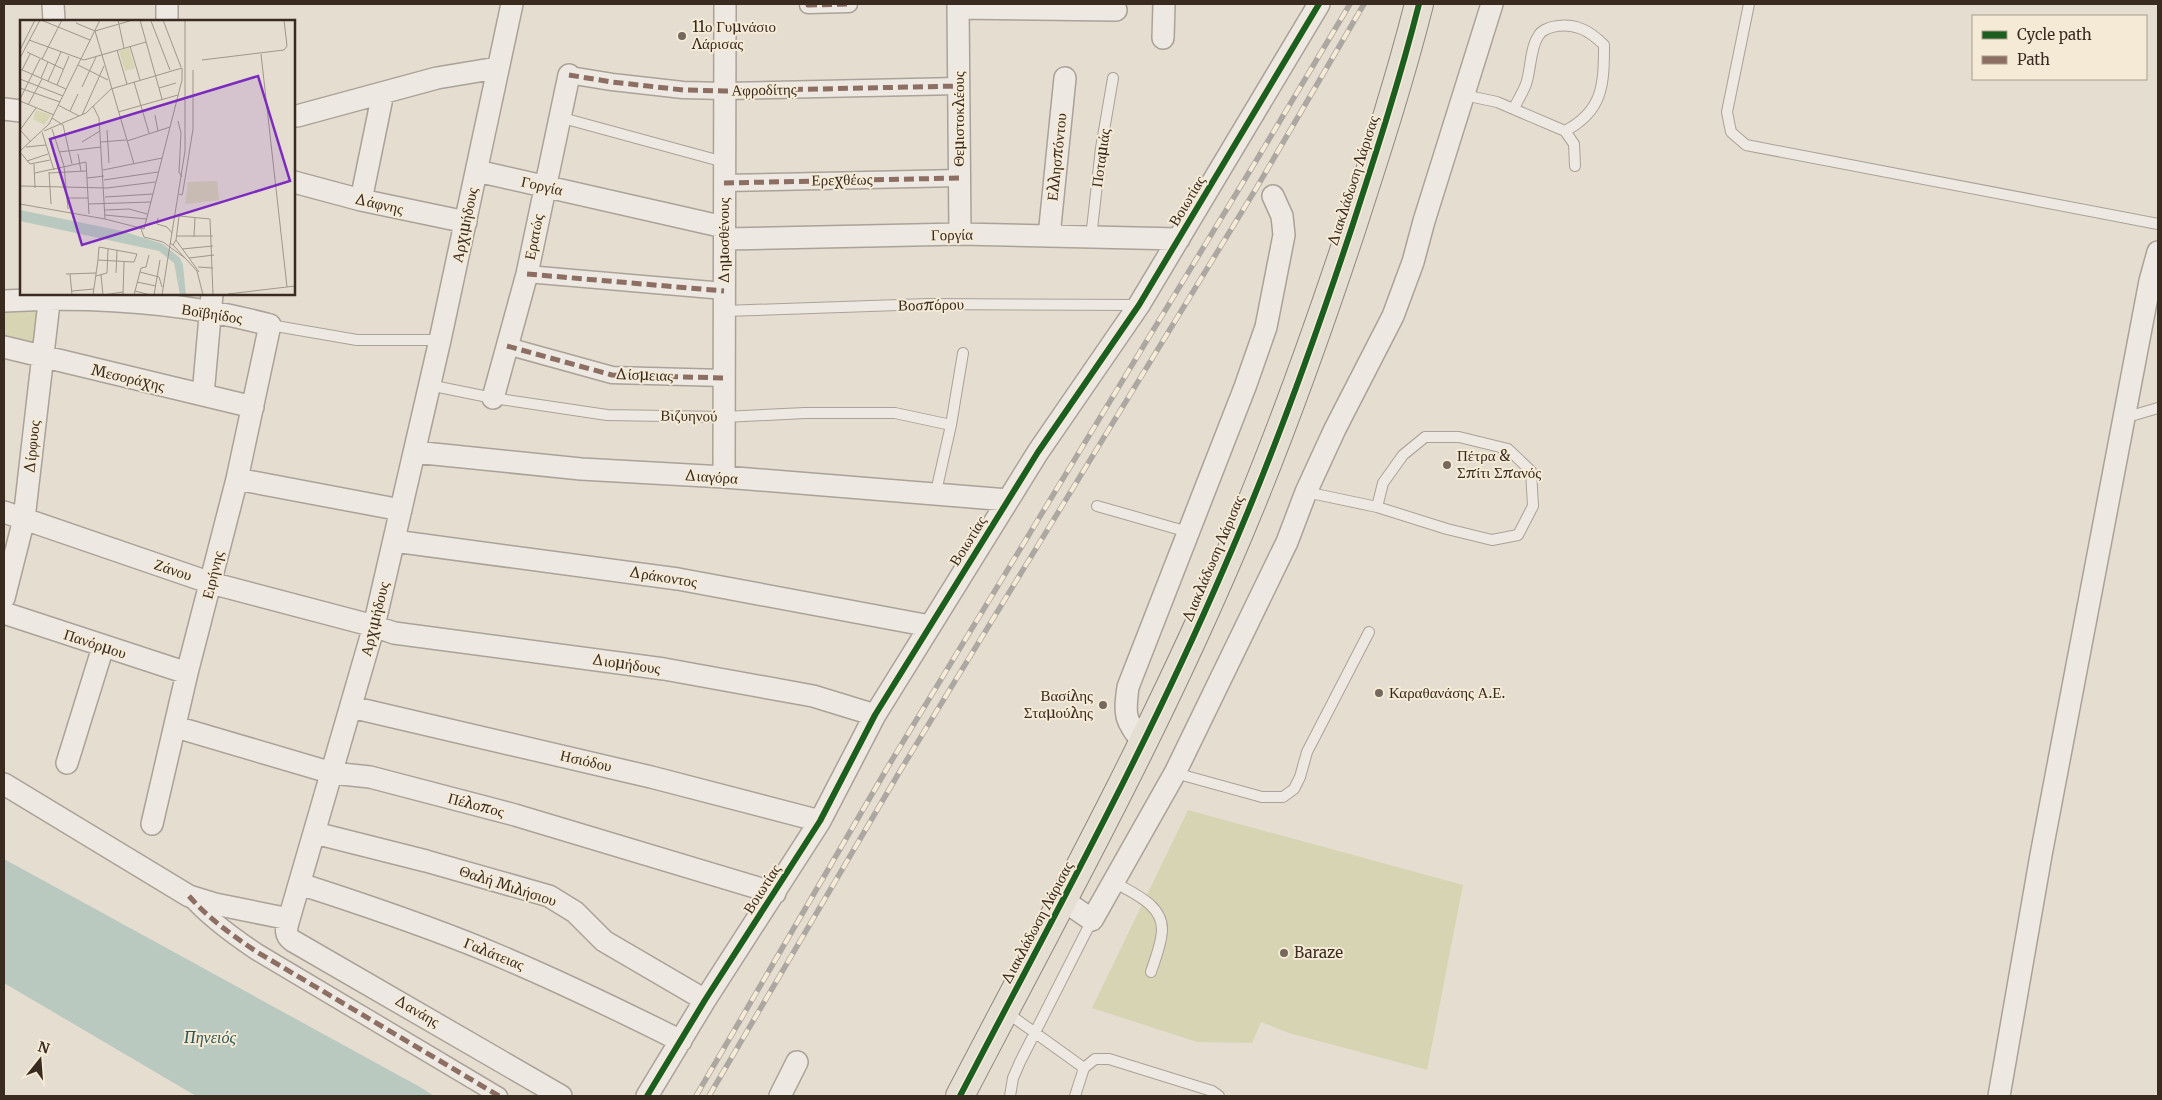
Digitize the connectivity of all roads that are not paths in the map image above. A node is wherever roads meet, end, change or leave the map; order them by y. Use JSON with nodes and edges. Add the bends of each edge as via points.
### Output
{"nodes":[{"id":1,"x":53,"y":4,"type":"edge"},
{"id":2,"x":167,"y":4,"type":"edge"},
{"id":3,"x":512,"y":4,"type":"edge"},
{"id":4,"x":725,"y":4,"type":"edge"},
{"id":5,"x":808,"y":4,"type":"edge"},
{"id":6,"x":849,"y":4,"type":"edge"},
{"id":7,"x":1164,"y":4,"type":"edge"},
{"id":8,"x":1319,"y":4,"type":"edge"},
{"id":9,"x":1420,"y":4,"type":"edge"},
{"id":10,"x":1492,"y":4,"type":"edge"},
{"id":11,"x":1749,"y":4,"type":"edge"},
{"id":12,"x":958,"y":6,"type":"edge"},
{"id":13,"x":1116,"y":10,"type":"dead end"},
{"id":14,"x":54,"y":20,"type":"edge"},
{"id":15,"x":167,"y":20,"type":"edge"},
{"id":16,"x":1163,"y":38,"type":"dead end"},
{"id":17,"x":497,"y":68,"type":"junction"},
{"id":18,"x":569,"y":75,"type":"joint"},
{"id":19,"x":1065,"y":78,"type":"dead end"},
{"id":20,"x":1113,"y":78,"type":"dead end"},
{"id":21,"x":959,"y":86,"type":"junction"},
{"id":22,"x":724,"y":91,"type":"junction"},
{"id":23,"x":383,"y":93,"type":"junction"},
{"id":24,"x":1464,"y":95,"type":"junction"},
{"id":25,"x":1514,"y":108,"type":"junction"},
{"id":26,"x":4,"y":109,"type":"edge"},
{"id":27,"x":20,"y":111,"type":"edge"},
{"id":28,"x":297,"y":116,"type":"dead end"},
{"id":29,"x":560,"y":117,"type":"junction"},
{"id":30,"x":1565,"y":131,"type":"junction"},
{"id":31,"x":724,"y":162,"type":"junction"},
{"id":32,"x":1575,"y":166,"type":"dead end"},
{"id":33,"x":477,"y":171,"type":"junction"},
{"id":34,"x":960,"y":178,"type":"junction"},
{"id":35,"x":295,"y":182,"type":"edge"},
{"id":36,"x":724,"y":183,"type":"junction"},
{"id":37,"x":544,"y":187,"type":"junction"},
{"id":38,"x":1273,"y":196,"type":"dead end"},
{"id":39,"x":360,"y":200,"type":"junction"},
{"id":40,"x":466,"y":222,"type":"junction"},
{"id":41,"x":2158,"y":224,"type":"edge"},
{"id":42,"x":725,"y":233,"type":"junction"},
{"id":43,"x":960,"y":234,"type":"junction"},
{"id":44,"x":1049,"y":236,"type":"junction"},
{"id":45,"x":1091,"y":238,"type":"junction"},
{"id":46,"x":1179,"y":239,"type":"junction"},
{"id":47,"x":2158,"y":252,"type":"edge"},
{"id":48,"x":527,"y":274,"type":"junction"},
{"id":49,"x":50,"y":296,"type":"edge"},
{"id":50,"x":134,"y":298,"type":"edge"},
{"id":51,"x":4,"y":301,"type":"edge"},
{"id":52,"x":724,"y":301,"type":"junction"},
{"id":53,"x":211,"y":303,"type":"edge"},
{"id":54,"x":1139,"y":304,"type":"junction"},
{"id":55,"x":270,"y":325,"type":"junction"},
{"id":56,"x":440,"y":340,"type":"junction"},
{"id":57,"x":507,"y":346,"type":"junction"},
{"id":58,"x":4,"y":347,"type":"edge"},
{"id":59,"x":963,"y":353,"type":"dead end"},
{"id":60,"x":42,"y":358,"type":"junction"},
{"id":61,"x":724,"y":378,"type":"junction"},
{"id":62,"x":429,"y":385,"type":"junction"},
{"id":63,"x":203,"y":395,"type":"junction"},
{"id":64,"x":493,"y":398,"type":"junction"},
{"id":65,"x":253,"y":407,"type":"junction"},
{"id":66,"x":2158,"y":408,"type":"edge"},
{"id":67,"x":724,"y":417,"type":"junction"},
{"id":68,"x":2124,"y":418,"type":"junction"},
{"id":69,"x":951,"y":425,"type":"junction"},
{"id":70,"x":414,"y":452,"type":"junction"},
{"id":71,"x":724,"y":477,"type":"junction"},
{"id":72,"x":237,"y":479,"type":"junction"},
{"id":73,"x":1306,"y":492,"type":"junction"},
{"id":74,"x":935,"y":496,"type":"junction"},
{"id":75,"x":1008,"y":500,"type":"junction"},
{"id":76,"x":1097,"y":506,"type":"dead end"},
{"id":77,"x":1377,"y":507,"type":"junction"},
{"id":78,"x":401,"y":510,"type":"junction"},
{"id":79,"x":4,"y":512,"type":"edge"},
{"id":80,"x":24,"y":519,"type":"junction"},
{"id":81,"x":1188,"y":532,"type":"junction"},
{"id":82,"x":394,"y":541,"type":"junction"},
{"id":83,"x":211,"y":583,"type":"junction"},
{"id":84,"x":4,"y":598,"type":"edge"},
{"id":85,"x":4,"y":613,"type":"edge"},
{"id":86,"x":374,"y":626,"type":"junction"},
{"id":87,"x":930,"y":626,"type":"junction"},
{"id":88,"x":1369,"y":632,"type":"dead end"},
{"id":89,"x":103,"y":647,"type":"junction"},
{"id":90,"x":188,"y":673,"type":"junction"},
{"id":91,"x":351,"y":707,"type":"junction"},
{"id":92,"x":875,"y":715,"type":"junction"},
{"id":93,"x":176,"y":727,"type":"junction"},
{"id":94,"x":1143,"y":743,"type":"junction"},
{"id":95,"x":67,"y":763,"type":"dead end"},
{"id":96,"x":332,"y":773,"type":"junction"},
{"id":97,"x":1175,"y":773,"type":"junction"},
{"id":98,"x":4,"y":784,"type":"edge"},
{"id":99,"x":820,"y":820,"type":"junction"},
{"id":100,"x":152,"y":824,"type":"dead end"},
{"id":101,"x":315,"y":833,"type":"junction"},
{"id":102,"x":1114,"y":882,"type":"junction"},
{"id":103,"x":300,"y":884,"type":"junction"},
{"id":104,"x":774,"y":893,"type":"junction"},
{"id":105,"x":189,"y":896,"type":"junction"},
{"id":106,"x":1063,"y":900,"type":"junction"},
{"id":107,"x":289,"y":919,"type":"junction"},
{"id":108,"x":1092,"y":920,"type":"junction"},
{"id":109,"x":1151,"y":972,"type":"dead end"},
{"id":110,"x":705,"y":1000,"type":"junction"},
{"id":111,"x":1004,"y":1011,"type":"junction"},
{"id":112,"x":1035,"y":1032,"type":"junction"},
{"id":113,"x":681,"y":1041,"type":"junction"},
{"id":114,"x":797,"y":1062,"type":"dead end"},
{"id":115,"x":1084,"y":1068,"type":"junction"},
{"id":116,"x":499,"y":1096,"type":"edge"},
{"id":117,"x":561,"y":1096,"type":"edge"},
{"id":118,"x":647,"y":1096,"type":"edge"},
{"id":119,"x":780,"y":1096,"type":"edge"},
{"id":120,"x":960,"y":1096,"type":"edge"},
{"id":121,"x":1010,"y":1096,"type":"edge"},
{"id":122,"x":1075,"y":1096,"type":"edge"},
{"id":123,"x":1219,"y":1096,"type":"edge"},
{"id":124,"x":2000,"y":1096,"type":"edge"}],
"edges":[{"from":1,"to":14,"type":"street"},
{"from":2,"to":15,"type":"street"},
{"from":3,"to":17,"type":"street","name":"Αρχιμήδους"},
{"from":4,"to":22,"type":"street","name":"Δημοσθένους"},
{"from":5,"to":6,"type":"street"},
{"from":7,"to":16,"type":"street"},
{"from":8,"to":46,"type":"street","name":"Βοιωτίας"},
{"from":9,"to":94,"type":"main road","name":"Διακλάδωση Λάρισας","via":[[1365,188],[1293,395],[1225,567]]},
{"from":10,"to":24,"type":"street"},
{"from":11,"to":41,"type":"lane","via":[[1727,112],[1731,132],[1746,145]]},
{"from":12,"to":13,"type":"street"},
{"from":12,"to":21,"type":"street","name":"Θεμιστοκλέους"},
{"from":17,"to":23,"type":"street","via":[[437,78]]},
{"from":17,"to":33,"type":"street","name":"Αρχιμήδους"},
{"from":18,"to":22,"type":"street","name":"Αφροδίτης","via":[[654,88]]},
{"from":18,"to":29,"type":"street","name":"Ερατώς"},
{"from":19,"to":44,"type":"street","name":"Ελλησπόντου"},
{"from":20,"to":45,"type":"lane","name":"Ποταμιάς"},
{"from":21,"to":22,"type":"street","name":"Αφροδίτης"},
{"from":21,"to":34,"type":"street","name":"Θεμιστοκλέους"},
{"from":22,"to":31,"type":"street","name":"Δημοσθένους"},
{"from":23,"to":28,"type":"street"},
{"from":23,"to":39,"type":"street"},
{"from":24,"to":25,"type":"lane"},
{"from":24,"to":73,"type":"street","via":[[1413,262],[1393,316]]},
{"from":25,"to":30,"type":"lane"},
{"from":25,"to":30,"type":"lane","via":[[1526,83],[1539,34],[1548,28],[1564,25],[1581,28],[1592,33],[1604,45],[1604,76],[1597,101],[1588,117]]},
{"from":26,"to":27,"type":"street"},
{"from":29,"to":31,"type":"lane"},
{"from":29,"to":37,"type":"street","name":"Ερατώς"},
{"from":30,"to":32,"type":"lane","via":[[1574,144]]},
{"from":31,"to":36,"type":"street","name":"Δημοσθένους"},
{"from":33,"to":37,"type":"street","name":"Γοργία"},
{"from":33,"to":40,"type":"street","name":"Αρχιμήδους"},
{"from":34,"to":36,"type":"street","name":"Ερεχθέως"},
{"from":34,"to":43,"type":"street","name":"Θεμιστοκλέους"},
{"from":35,"to":39,"type":"street","name":"Δάφνης"},
{"from":36,"to":42,"type":"street","name":"Δημοσθένους"},
{"from":37,"to":42,"type":"street","name":"Γοργία"},
{"from":37,"to":48,"type":"street","name":"Ερατώς"},
{"from":38,"to":81,"type":"street","via":[[1282,216],[1284,235],[1266,327]]},
{"from":39,"to":40,"type":"street","name":"Δάφνης"},
{"from":40,"to":56,"type":"street","name":"Αρχιμήδους"},
{"from":42,"to":43,"type":"street","name":"Γοργία"},
{"from":42,"to":52,"type":"street","name":"Δημοσθένους"},
{"from":43,"to":44,"type":"street","name":"Γοργία"},
{"from":44,"to":45,"type":"street","name":"Γοργία"},
{"from":45,"to":46,"type":"street","name":"Γοργία"},
{"from":46,"to":54,"type":"street","name":"Βοιωτίας"},
{"from":47,"to":68,"type":"street"},
{"from":48,"to":52,"type":"street"},
{"from":48,"to":57,"type":"street","name":"Ερατώς"},
{"from":49,"to":50,"type":"street","name":"Βοϊβηίδος"},
{"from":49,"to":51,"type":"street","name":"Βοϊβηίδος"},
{"from":49,"to":60,"type":"street","name":"Δίρφυος"},
{"from":50,"to":53,"type":"street","name":"Βοϊβηίδος"},
{"from":52,"to":54,"type":"lane","name":"Βοσπόρου"},
{"from":52,"to":61,"type":"street","name":"Δημοσθένους"},
{"from":53,"to":55,"type":"street","name":"Βοϊβηίδος","via":[[241,317]]},
{"from":53,"to":63,"type":"street"},
{"from":54,"to":75,"type":"street","name":"Βοιωτίας"},
{"from":55,"to":56,"type":"lane","via":[[357,340]]},
{"from":55,"to":65,"type":"street","name":"Ειρήνης"},
{"from":56,"to":62,"type":"street","name":"Αρχιμήδους"},
{"from":57,"to":61,"type":"street","name":"Δίσμειας","via":[[612,375]]},
{"from":57,"to":64,"type":"street","name":"Ερατώς"},
{"from":58,"to":60,"type":"street","name":"Μεσοράχης"},
{"from":59,"to":69,"type":"lane"},
{"from":60,"to":63,"type":"street","name":"Μεσοράχης"},
{"from":60,"to":80,"type":"street","name":"Δίρφυος"},
{"from":61,"to":67,"type":"street","name":"Δημοσθένους"},
{"from":62,"to":64,"type":"lane","name":"Βιζυηνού"},
{"from":62,"to":70,"type":"street","name":"Αρχιμήδους"},
{"from":63,"to":65,"type":"street","name":"Μεσοράχης"},
{"from":64,"to":67,"type":"lane","name":"Βιζυηνού","via":[[607,415]]},
{"from":65,"to":72,"type":"street","name":"Ειρήνης"},
{"from":66,"to":68,"type":"lane"},
{"from":67,"to":69,"type":"lane","name":"Βιζυηνού","via":[[805,413],[895,414]]},
{"from":67,"to":71,"type":"street","name":"Δημοσθένους"},
{"from":68,"to":124,"type":"street","via":[[2041,855]]},
{"from":69,"to":74,"type":"lane"},
{"from":70,"to":71,"type":"street","name":"Διαγόρα","via":[[581,469]]},
{"from":70,"to":78,"type":"street","name":"Αρχιμήδους"},
{"from":71,"to":74,"type":"street","name":"Διαγόρα"},
{"from":72,"to":78,"type":"street"},
{"from":72,"to":83,"type":"street","name":"Ειρήνης"},
{"from":73,"to":77,"type":"lane"},
{"from":73,"to":97,"type":"street","via":[[1287,542]]},
{"from":74,"to":75,"type":"street","name":"Διαγόρα"},
{"from":75,"to":87,"type":"street","name":"Βοιωτίας"},
{"from":76,"to":81,"type":"lane"},
{"from":77,"to":77,"type":"lane","via":[[1492,540],[1518,535],[1533,506],[1531,471],[1508,449],[1459,437],[1425,438],[1403,455],[1383,483]]},
{"from":78,"to":82,"type":"street","name":"Αρχιμήδους"},
{"from":79,"to":80,"type":"street","name":"Ζάνου"},
{"from":80,"to":83,"type":"street","name":"Ζάνου"},
{"from":80,"to":84,"type":"street","name":"Δίρφυος"},
{"from":81,"to":94,"type":"street","via":[[1128,687],[1125,710],[1128,724]]},
{"from":82,"to":86,"type":"street","name":"Αρχιμήδους"},
{"from":82,"to":87,"type":"street","name":"Δράκοντος","via":[[678,579]]},
{"from":83,"to":86,"type":"street","name":"Ζάνου"},
{"from":83,"to":90,"type":"street","name":"Ειρήνης"},
{"from":85,"to":89,"type":"street","name":"Πανόρμου"},
{"from":86,"to":91,"type":"street","name":"Αρχιμήδους"},
{"from":86,"to":92,"type":"street","name":"Διομήδους","via":[[394,633],[730,680],[813,696]]},
{"from":87,"to":92,"type":"street","name":"Βοιωτίας"},
{"from":88,"to":97,"type":"lane","via":[[1307,752],[1297,783],[1283,797],[1262,797]]},
{"from":89,"to":90,"type":"street","name":"Πανόρμου"},
{"from":89,"to":95,"type":"street"},
{"from":90,"to":93,"type":"street","name":"Ειρήνης"},
{"from":91,"to":96,"type":"street","name":"Αρχιμήδους"},
{"from":91,"to":99,"type":"street","name":"Ησιόδου","via":[[651,776]]},
{"from":92,"to":99,"type":"street","name":"Βοιωτίας"},
{"from":93,"to":96,"type":"street","name":"Πέλοπος"},
{"from":93,"to":100,"type":"street","name":"Ειρήνης"},
{"from":94,"to":106,"type":"main road","name":"Διακλάδωση Λάρισας"},
{"from":96,"to":101,"type":"street","name":"Αρχιμήδους"},
{"from":96,"to":104,"type":"street","name":"Πέλοπος","via":[[370,777],[516,815]]},
{"from":97,"to":102,"type":"street"},
{"from":98,"to":105,"type":"street"},
{"from":99,"to":104,"type":"street","name":"Βοιωτίας"},
{"from":101,"to":103,"type":"street","name":"Αρχιμήδους"},
{"from":101,"to":110,"type":"street","name":"Θαλή Μιλήσιου","via":[[426,860],[549,896],[574,912],[604,941]]},
{"from":102,"to":108,"type":"street"},
{"from":102,"to":109,"type":"lane","via":[[1144,899],[1160,916],[1162,930]]},
{"from":103,"to":107,"type":"street","name":"Αρχιμήδους"},
{"from":103,"to":113,"type":"street","name":"Γαλάτειας","via":[[398,917],[544,974]]},
{"from":104,"to":110,"type":"street","name":"Βοιωτίας"},
{"from":105,"to":107,"type":"street"},
{"from":105,"to":116,"type":"street","via":[[257,952]]},
{"from":106,"to":108,"type":"street"},
{"from":106,"to":111,"type":"main road","name":"Διακλάδωση Λάρισας"},
{"from":107,"to":117,"type":"street","name":"Δανάης","via":[[286,931],[293,941]]},
{"from":108,"to":112,"type":"lane"},
{"from":110,"to":113,"type":"street","name":"Βοιωτίας"},
{"from":111,"to":112,"type":"lane"},
{"from":111,"to":120,"type":"main road","name":"Διακλάδωση Λάρισας"},
{"from":112,"to":115,"type":"lane"},
{"from":112,"to":121,"type":"lane","via":[[1013,1078]]},
{"from":113,"to":118,"type":"street","name":"Βοιωτίας"},
{"from":114,"to":119,"type":"street"},
{"from":115,"to":122,"type":"lane"},
{"from":115,"to":123,"type":"lane","via":[[1095,1059],[1109,1059],[1212,1091]]}]}
